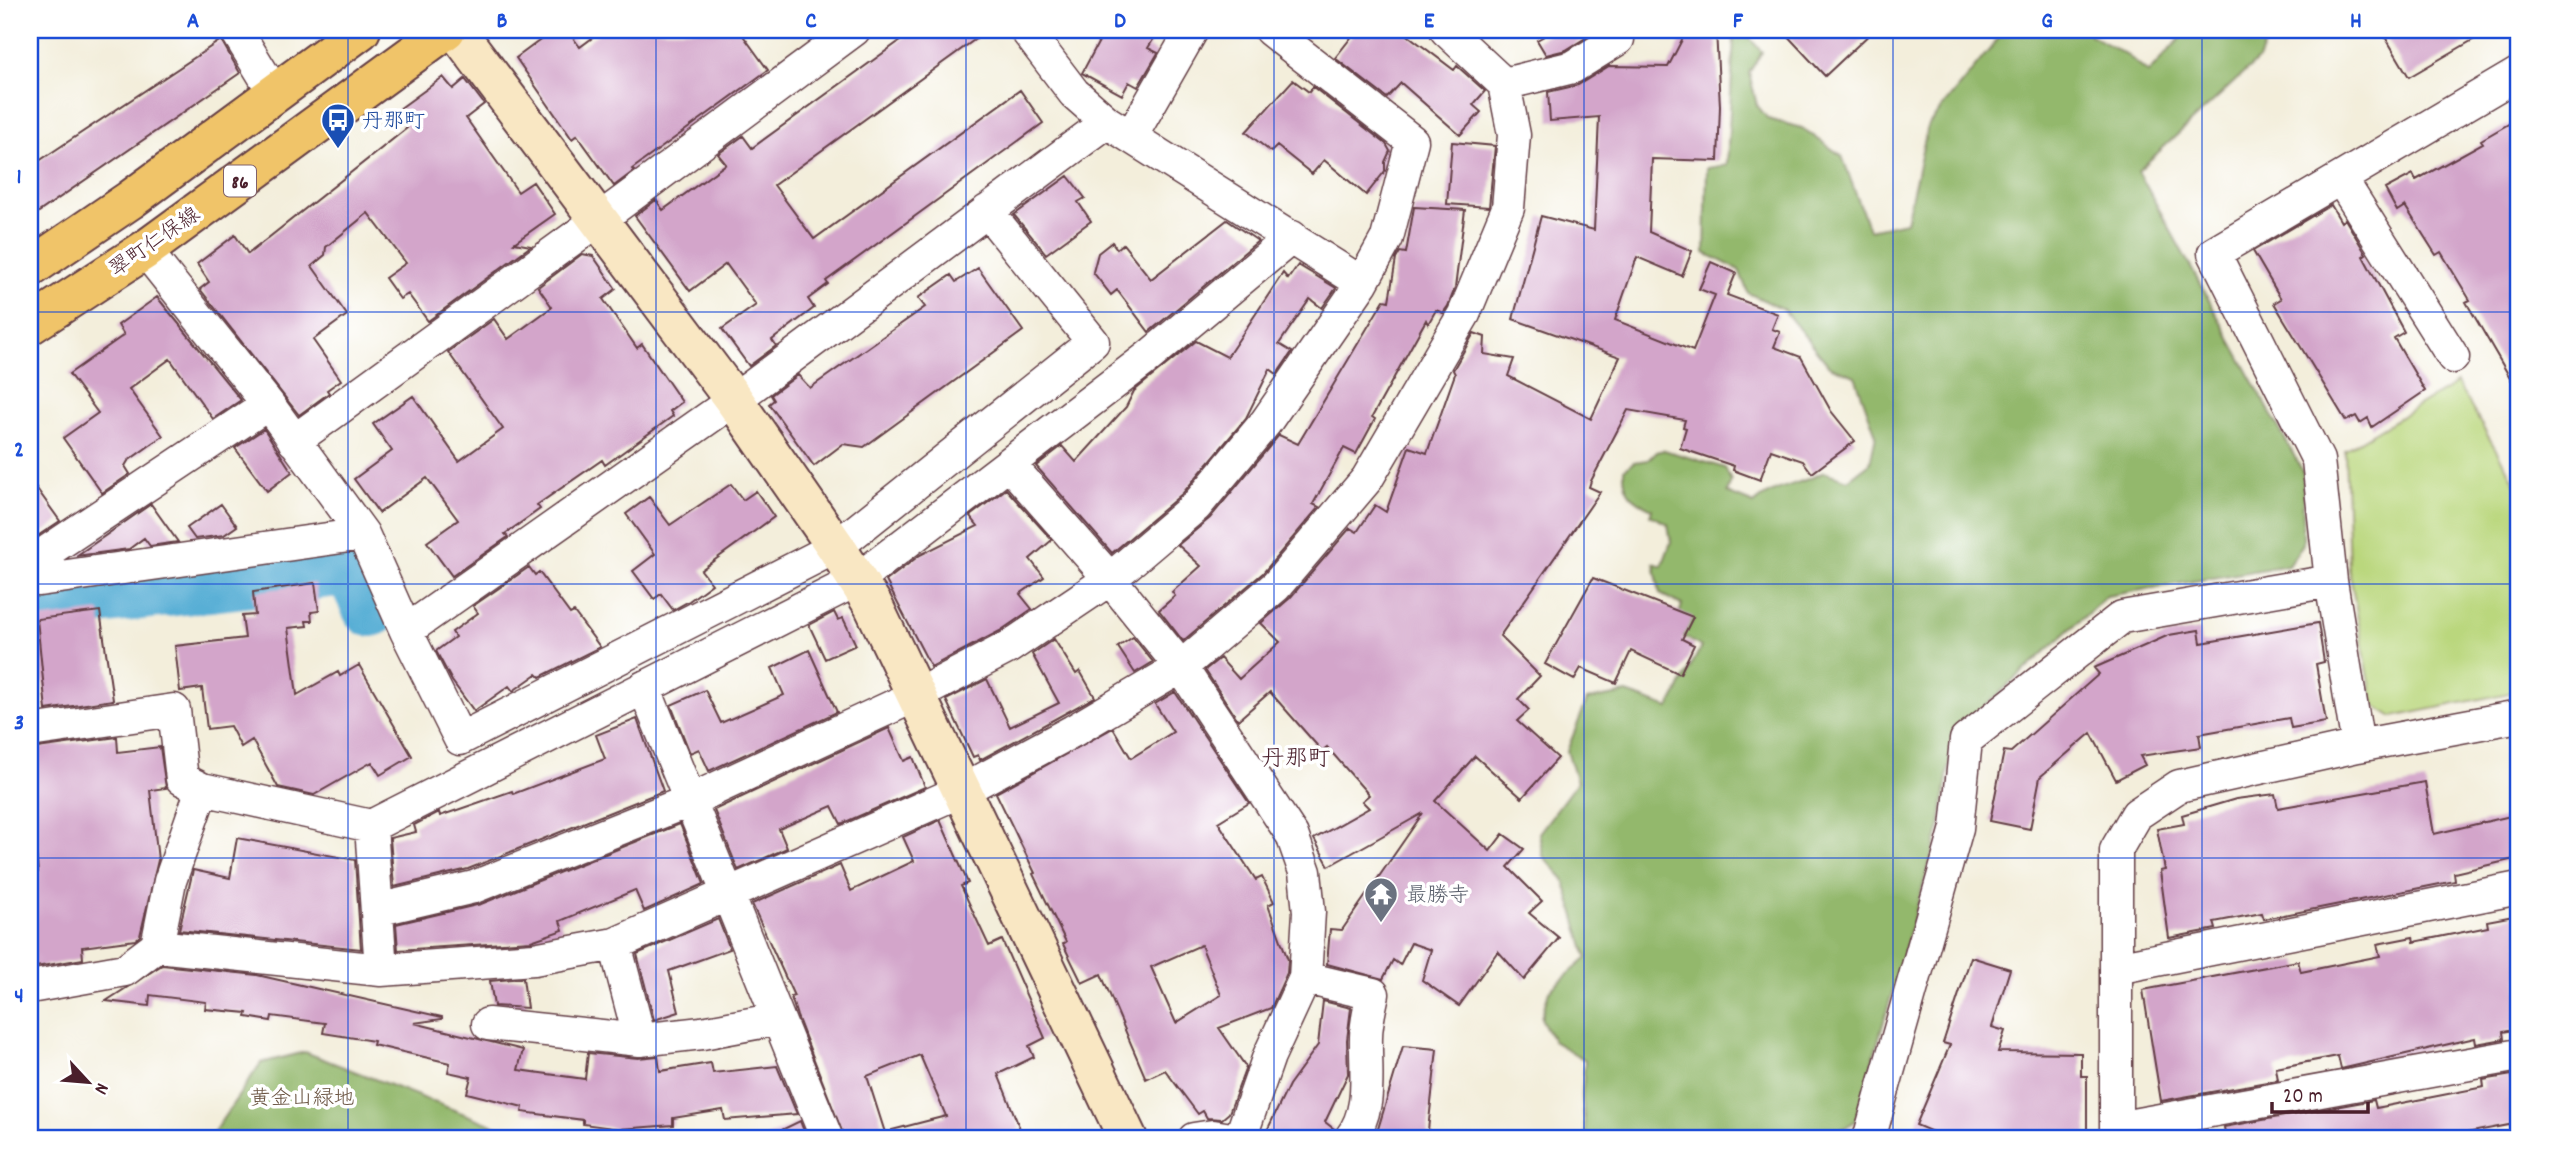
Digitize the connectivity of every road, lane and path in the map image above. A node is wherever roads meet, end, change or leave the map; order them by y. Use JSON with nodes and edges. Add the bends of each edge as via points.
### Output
{"nodes":[{"id":1,"x":236,"y":30,"type":"edge"},
{"id":2,"x":361,"y":30,"type":"edge"},
{"id":3,"x":446,"y":30,"type":"edge"},
{"id":4,"x":456,"y":30,"type":"edge"},
{"id":5,"x":854,"y":30,"type":"edge"},
{"id":6,"x":1192,"y":30,"type":"edge"},
{"id":7,"x":1270,"y":30,"type":"edge"},
{"id":8,"x":1446,"y":30,"type":"edge"},
{"id":9,"x":1040,"y":36,"type":"edge"},
{"id":10,"x":1618,"y":40,"type":"dead end"},
{"id":11,"x":2519,"y":73,"type":"edge"},
{"id":12,"x":1504,"y":84,"type":"junction"},
{"id":13,"x":275,"y":93,"type":"junction"},
{"id":14,"x":1119,"y":128,"type":"junction"},
{"id":15,"x":2341,"y":178,"type":"junction"},
{"id":16,"x":987,"y":211,"type":"junction"},
{"id":17,"x":597,"y":221,"type":"junction"},
{"id":18,"x":1292,"y":237,"type":"junction"},
{"id":19,"x":145,"y":250,"type":"junction"},
{"id":20,"x":30,"y":268,"type":"edge"},
{"id":21,"x":1363,"y":283,"type":"junction"},
{"id":22,"x":30,"y":325,"type":"edge"},
{"id":23,"x":2452,"y":357,"type":"dead end"},
{"id":24,"x":734,"y":400,"type":"junction"},
{"id":25,"x":268,"y":404,"type":"junction"},
{"id":26,"x":294,"y":441,"type":"junction"},
{"id":27,"x":1010,"y":464,"type":"junction"},
{"id":28,"x":363,"y":534,"type":"junction"},
{"id":29,"x":836,"y":547,"type":"junction"},
{"id":30,"x":30,"y":565,"type":"edge"},
{"id":31,"x":1110,"y":579,"type":"junction"},
{"id":32,"x":857,"y":580,"type":"junction"},
{"id":33,"x":2331,"y":581,"type":"junction"},
{"id":34,"x":406,"y":631,"type":"junction"},
{"id":35,"x":1181,"y":667,"type":"junction"},
{"id":36,"x":644,"y":687,"type":"junction"},
{"id":37,"x":917,"y":695,"type":"junction"},
{"id":38,"x":2519,"y":716,"type":"edge"},
{"id":39,"x":30,"y":731,"type":"edge"},
{"id":40,"x":2358,"y":746,"type":"junction"},
{"id":41,"x":202,"y":789,"type":"junction"},
{"id":42,"x":963,"y":790,"type":"junction"},
{"id":43,"x":691,"y":800,"type":"junction"},
{"id":44,"x":372,"y":826,"type":"junction"},
{"id":45,"x":2519,"y":888,"type":"edge"},
{"id":46,"x":730,"y":896,"type":"junction"},
{"id":47,"x":377,"y":910,"type":"junction"},
{"id":48,"x":615,"y":944,"type":"junction"},
{"id":49,"x":157,"y":946,"type":"junction"},
{"id":50,"x":2116,"y":968,"type":"junction"},
{"id":51,"x":381,"y":970,"type":"junction"},
{"id":52,"x":1305,"y":978,"type":"junction"},
{"id":53,"x":30,"y":987,"type":"edge"},
{"id":54,"x":778,"y":1019,"type":"junction"},
{"id":55,"x":488,"y":1024,"type":"dead end"},
{"id":56,"x":639,"y":1040,"type":"junction"},
{"id":57,"x":2519,"y":1055,"type":"edge"},
{"id":58,"x":2116,"y":1134,"type":"edge"},
{"id":59,"x":1878,"y":1136,"type":"edge"},
{"id":60,"x":827,"y":1139,"type":"edge"},
{"id":61,"x":1128,"y":1139,"type":"edge"},
{"id":62,"x":1194,"y":1139,"type":"edge"},
{"id":63,"x":1231,"y":1139,"type":"edge"},
{"id":64,"x":1240,"y":1139,"type":"edge"},
{"id":65,"x":1350,"y":1139,"type":"edge"}],
"edges":[{"from":1,"to":13,"type":"street"},
{"from":2,"to":13,"type":"main road","number":"86"},
{"from":3,"to":19,"type":"main road","name":"翠町仁保線","number":"86"},
{"from":4,"to":17,"type":"street"},
{"from":5,"to":17,"type":"street"},
{"from":6,"to":14,"type":"street"},
{"from":7,"to":21,"type":"street","via":[[1412,141],[1387,238]]},
{"from":8,"to":12,"type":"street"},
{"from":9,"to":14,"type":"street","via":[[1074,93]]},
{"from":10,"to":12,"type":"street","via":[[1573,67]]},
{"from":11,"to":15,"type":"street"},
{"from":12,"to":35,"type":"street","via":[[1514,135],[1508,208],[1464,314],[1367,479],[1276,586]]},
{"from":13,"to":20,"type":"main road","number":"86"},
{"from":14,"to":16,"type":"street"},
{"from":14,"to":18,"type":"street"},
{"from":15,"to":23,"type":"street"},
{"from":15,"to":33,"type":"street","via":[[2214,253],[2318,460]]},
{"from":16,"to":24,"type":"street"},
{"from":16,"to":29,"type":"street","via":[[1093,342]]},
{"from":17,"to":24,"type":"street"},
{"from":17,"to":26,"type":"street"},
{"from":18,"to":21,"type":"street"},
{"from":18,"to":27,"type":"street"},
{"from":19,"to":22,"type":"main road","name":"翠町仁保線","number":"86"},
{"from":19,"to":25,"type":"street"},
{"from":21,"to":31,"type":"street","via":[[1266,422],[1196,506]]},
{"from":24,"to":29,"type":"street"},
{"from":24,"to":34,"type":"street"},
{"from":25,"to":26,"type":"street"},
{"from":25,"to":30,"type":"street"},
{"from":26,"to":28,"type":"street"},
{"from":27,"to":31,"type":"street"},
{"from":27,"to":32,"type":"street"},
{"from":28,"to":30,"type":"street","via":[[39,580]]},
{"from":28,"to":34,"type":"street"},
{"from":29,"to":32,"type":"street"},
{"from":29,"to":34,"type":"street","via":[[460,739]]},
{"from":31,"to":35,"type":"street"},
{"from":31,"to":37,"type":"street","via":[[1009,647]]},
{"from":32,"to":36,"type":"street"},
{"from":32,"to":37,"type":"street"},
{"from":33,"to":40,"type":"street"},
{"from":33,"to":59,"type":"street","via":[[2122,617],[1966,740],[1957,828]]},
{"from":35,"to":42,"type":"street"},
{"from":35,"to":52,"type":"street","via":[[1292,835],[1305,872],[1309,912]]},
{"from":36,"to":43,"type":"street"},
{"from":36,"to":44,"type":"street"},
{"from":37,"to":42,"type":"street"},
{"from":37,"to":43,"type":"street"},
{"from":38,"to":40,"type":"street"},
{"from":39,"to":41,"type":"street","via":[[174,710],[182,779]]},
{"from":40,"to":50,"type":"street","via":[[2179,786],[2137,814],[2116,850]]},
{"from":41,"to":44,"type":"street"},
{"from":41,"to":49,"type":"street","via":[[170,881]]},
{"from":42,"to":46,"type":"street"},
{"from":42,"to":61,"type":"street"},
{"from":43,"to":46,"type":"street"},
{"from":43,"to":47,"type":"street","via":[[474,887]]},
{"from":44,"to":47,"type":"street"},
{"from":45,"to":50,"type":"street"},
{"from":46,"to":48,"type":"street"},
{"from":46,"to":54,"type":"street"},
{"from":47,"to":51,"type":"street"},
{"from":48,"to":51,"type":"street","via":[[534,959]]},
{"from":48,"to":56,"type":"street"},
{"from":49,"to":51,"type":"street"},
{"from":49,"to":53,"type":"street","via":[[125,970]]},
{"from":50,"to":58,"type":"street"},
{"from":52,"to":64,"type":"street","via":[[1269,1056]]},
{"from":52,"to":65,"type":"street","via":[[1373,994],[1366,1037],[1366,1097]]},
{"from":54,"to":56,"type":"street"},
{"from":54,"to":60,"type":"street"},
{"from":55,"to":56,"type":"street"},
{"from":57,"to":58,"type":"street"},
{"from":62,"to":63,"type":"street"}]}
